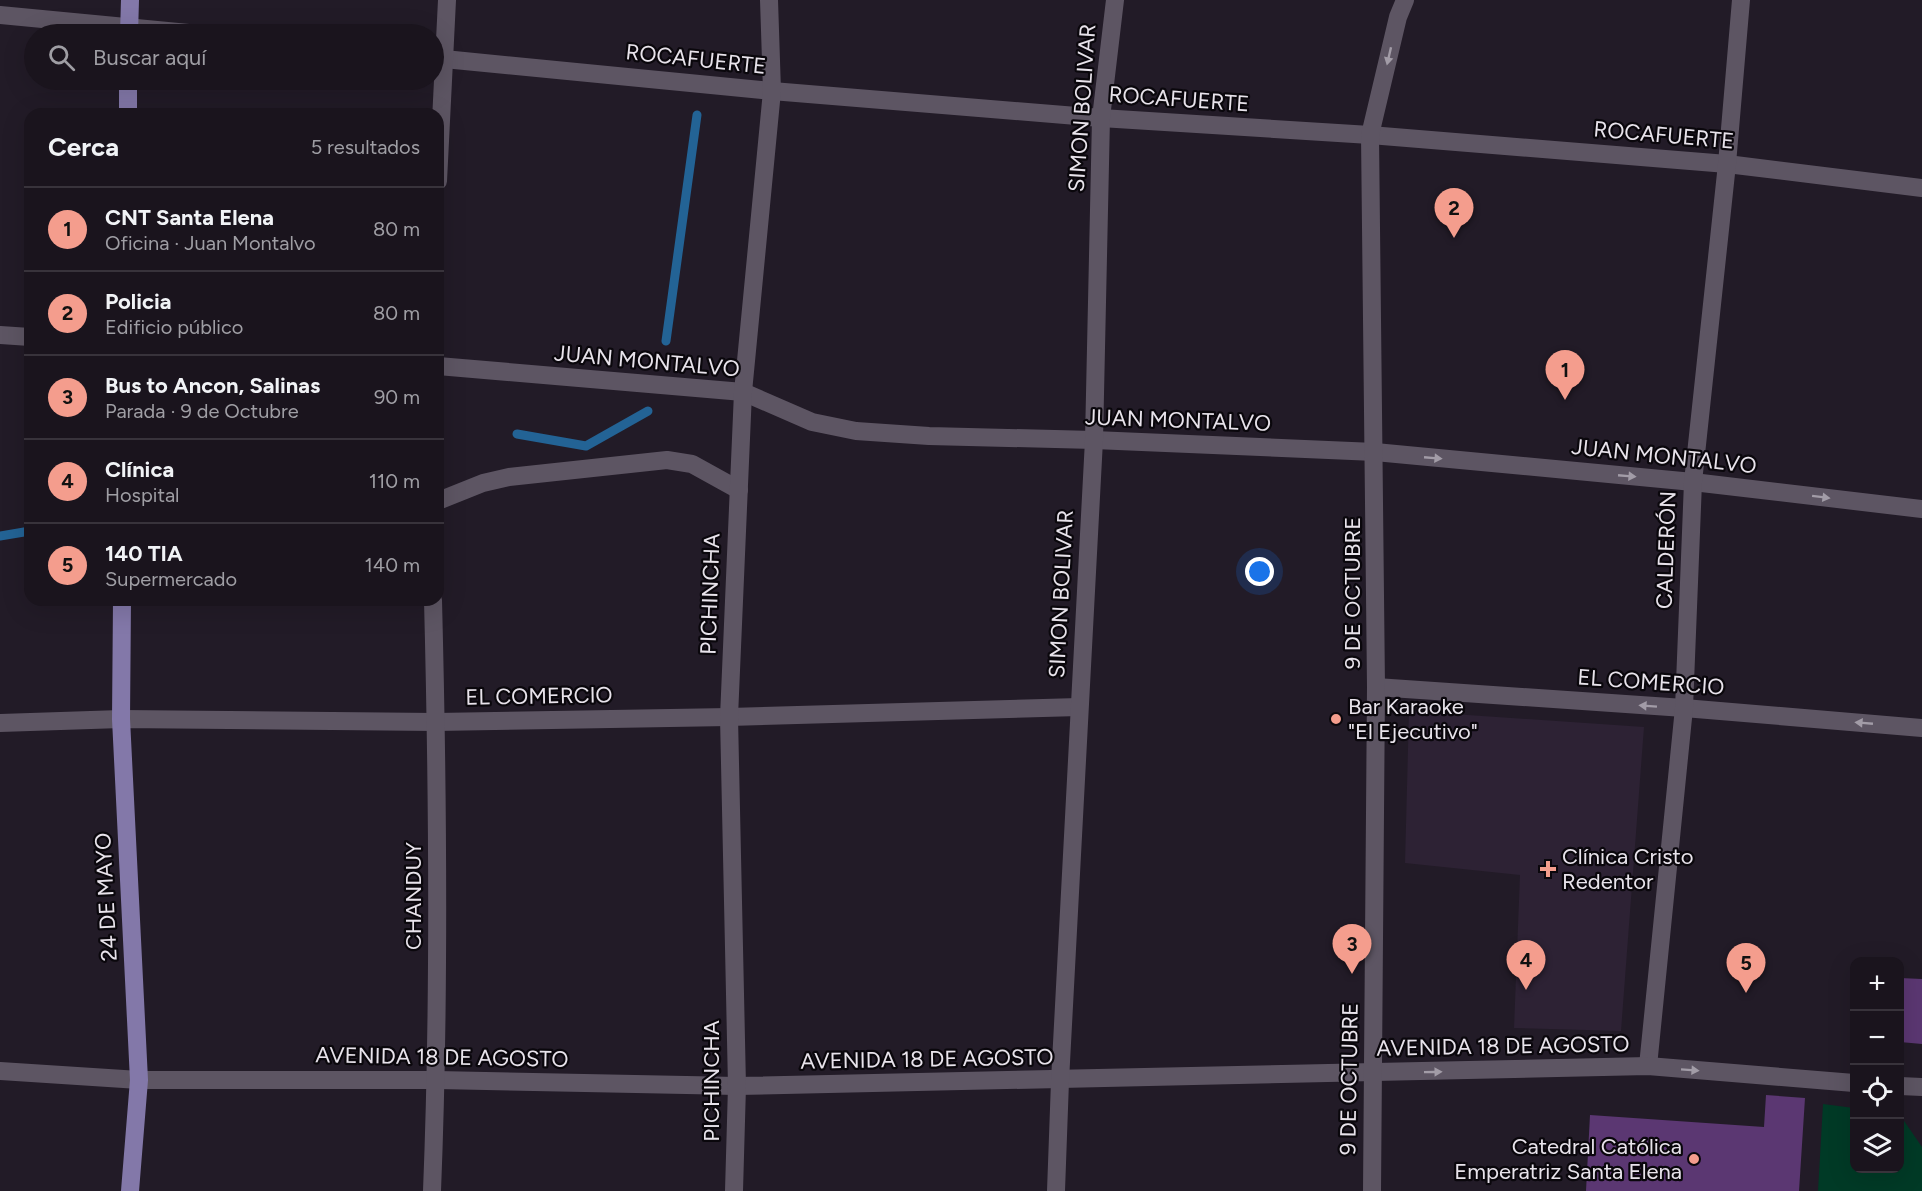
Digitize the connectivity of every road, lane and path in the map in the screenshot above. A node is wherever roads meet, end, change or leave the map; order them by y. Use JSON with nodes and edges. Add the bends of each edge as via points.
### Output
{"nodes":[{"id":1,"x":130,"y":0,"type":"edge"},
{"id":2,"x":447,"y":0,"type":"edge"},
{"id":3,"x":769,"y":0,"type":"edge"},
{"id":4,"x":1115,"y":0,"type":"edge"},
{"id":5,"x":1405,"y":0,"type":"edge"},
{"id":6,"x":1741,"y":0,"type":"edge"},
{"id":7,"x":0,"y":15,"type":"edge"},
{"id":8,"x":73,"y":24,"type":"edge"},
{"id":9,"x":129,"y":24,"type":"edge"},
{"id":10,"x":444,"y":24,"type":"edge"},
{"id":11,"x":444,"y":58,"type":"edge"},
{"id":12,"x":128,"y":90,"type":"edge"},
{"id":13,"x":439,"y":90,"type":"edge"},
{"id":14,"x":771,"y":91,"type":"junction"},
{"id":15,"x":128,"y":108,"type":"edge"},
{"id":16,"x":439,"y":108,"type":"edge"},
{"id":17,"x":1101,"y":118,"type":"junction"},
{"id":18,"x":1370,"y":135,"type":"junction"},
{"id":19,"x":1727,"y":164,"type":"junction"},
{"id":20,"x":1922,"y":188,"type":"edge"},
{"id":21,"x":0,"y":335,"type":"edge"},
{"id":22,"x":24,"y":337,"type":"edge"},
{"id":23,"x":444,"y":367,"type":"edge"},
{"id":24,"x":743,"y":392,"type":"junction"},
{"id":25,"x":1094,"y":440,"type":"junction"},
{"id":26,"x":1375,"y":452,"type":"junction"},
{"id":27,"x":1693,"y":482,"type":"junction"},
{"id":28,"x":739,"y":490,"type":"junction"},
{"id":29,"x":444,"y":499,"type":"edge"},
{"id":30,"x":1922,"y":509,"type":"edge"},
{"id":31,"x":122,"y":606,"type":"edge"},
{"id":32,"x":434,"y":606,"type":"edge"},
{"id":33,"x":1376,"y":687,"type":"junction"},
{"id":34,"x":1079,"y":707,"type":"junction"},
{"id":35,"x":1684,"y":708,"type":"junction"},
{"id":36,"x":729,"y":717,"type":"junction"},
{"id":37,"x":121,"y":719,"type":"junction"},
{"id":38,"x":436,"y":722,"type":"junction"},
{"id":39,"x":0,"y":723,"type":"edge"},
{"id":40,"x":1922,"y":728,"type":"edge"},
{"id":41,"x":1648,"y":1066,"type":"junction"},
{"id":42,"x":0,"y":1071,"type":"edge"},
{"id":43,"x":1374,"y":1074,"type":"junction"},
{"id":44,"x":139,"y":1080,"type":"junction"},
{"id":45,"x":437,"y":1080,"type":"junction"},
{"id":46,"x":1060,"y":1081,"type":"junction"},
{"id":47,"x":1850,"y":1083,"type":"edge"},
{"id":48,"x":737,"y":1086,"type":"junction"},
{"id":49,"x":1904,"y":1086,"type":"edge"},
{"id":50,"x":1922,"y":1088,"type":"edge"},
{"id":51,"x":130,"y":1191,"type":"edge"},
{"id":52,"x":432,"y":1191,"type":"edge"},
{"id":53,"x":734,"y":1191,"type":"edge"},
{"id":54,"x":1056,"y":1191,"type":"edge"},
{"id":55,"x":1372,"y":1191,"type":"edge"}],
"edges":[{"from":1,"to":9,"type":"main road"},
{"from":2,"to":10,"type":"street"},
{"from":3,"to":14,"type":"street","name":"PICHINCHA"},
{"from":4,"to":17,"type":"street","name":"SIMON BOLIVAR"},
{"from":5,"to":18,"type":"street","name":"9 DE OCTUBRE","one_way":true},
{"from":6,"to":19,"type":"street","name":"CALDERÓN"},
{"from":7,"to":8,"type":"street"},
{"from":11,"to":14,"type":"street","name":"ROCAFUERTE"},
{"from":12,"to":15,"type":"main road"},
{"from":13,"to":16,"type":"street"},
{"from":14,"to":17,"type":"street","name":"ROCAFUERTE"},
{"from":14,"to":24,"type":"street","name":"PICHINCHA"},
{"from":17,"to":18,"type":"street","name":"ROCAFUERTE"},
{"from":17,"to":25,"type":"street","name":"SIMON BOLIVAR"},
{"from":18,"to":19,"type":"street","name":"ROCAFUERTE"},
{"from":18,"to":26,"type":"street","name":"9 DE OCTUBRE"},
{"from":19,"to":20,"type":"street","name":"ROCAFUERTE"},
{"from":19,"to":27,"type":"street","name":"CALDERÓN"},
{"from":21,"to":22,"type":"street"},
{"from":23,"to":24,"type":"street","name":"JUAN MONTALVO"},
{"from":24,"to":25,"type":"street","name":"JUAN MONTALVO","via":[[812,422],[856,431]]},
{"from":24,"to":28,"type":"street","name":"PICHINCHA"},
{"from":25,"to":26,"type":"street","name":"JUAN MONTALVO"},
{"from":25,"to":34,"type":"street","name":"SIMON BOLIVAR"},
{"from":26,"to":27,"type":"street","name":"JUAN MONTALVO","one_way":true},
{"from":26,"to":33,"type":"street","name":"9 DE OCTUBRE"},
{"from":27,"to":30,"type":"street","name":"JUAN MONTALVO","one_way":true},
{"from":27,"to":35,"type":"street","name":"CALDERÓN"},
{"from":28,"to":29,"type":"street","via":[[692,464],[667,460],[509,477]]},
{"from":28,"to":36,"type":"street","name":"PICHINCHA"},
{"from":31,"to":37,"type":"main road","name":"24 DE MAYO"},
{"from":32,"to":38,"type":"street","name":"CHANDUY"},
{"from":35,"to":33,"type":"street","name":"EL COMERCIO","one_way":true},
{"from":33,"to":43,"type":"street","name":"9 DE OCTUBRE"},
{"from":34,"to":36,"type":"street","name":"EL COMERCIO"},
{"from":34,"to":46,"type":"street","name":"SIMON BOLIVAR"},
{"from":40,"to":35,"type":"street","name":"EL COMERCIO","one_way":true},
{"from":35,"to":41,"type":"street","name":"CALDERÓN"},
{"from":36,"to":38,"type":"street","name":"EL COMERCIO"},
{"from":36,"to":48,"type":"street","name":"PICHINCHA"},
{"from":37,"to":38,"type":"street","name":"EL COMERCIO"},
{"from":37,"to":39,"type":"street","name":"EL COMERCIO"},
{"from":37,"to":44,"type":"main road","name":"24 DE MAYO"},
{"from":38,"to":45,"type":"street","name":"CHANDUY"},
{"from":43,"to":41,"type":"street","name":"AVENIDA 18 DE AGOSTO","one_way":true},
{"from":41,"to":47,"type":"street","name":"AVENIDA 18 DE AGOSTO","one_way":true},
{"from":42,"to":44,"type":"street","name":"AVENIDA 18 DE AGOSTO"},
{"from":43,"to":46,"type":"street","name":"AVENIDA 18 DE AGOSTO"},
{"from":43,"to":55,"type":"street","name":"9 DE OCTUBRE"},
{"from":44,"to":45,"type":"street","name":"AVENIDA 18 DE AGOSTO"},
{"from":44,"to":51,"type":"main road","name":"24 DE MAYO"},
{"from":45,"to":48,"type":"street","name":"AVENIDA 18 DE AGOSTO"},
{"from":45,"to":52,"type":"street","name":"CHANDUY"},
{"from":46,"to":48,"type":"street","name":"AVENIDA 18 DE AGOSTO"},
{"from":46,"to":54,"type":"street","name":"SIMON BOLIVAR"},
{"from":48,"to":53,"type":"street","name":"PICHINCHA"},
{"from":49,"to":50,"type":"street"}]}
